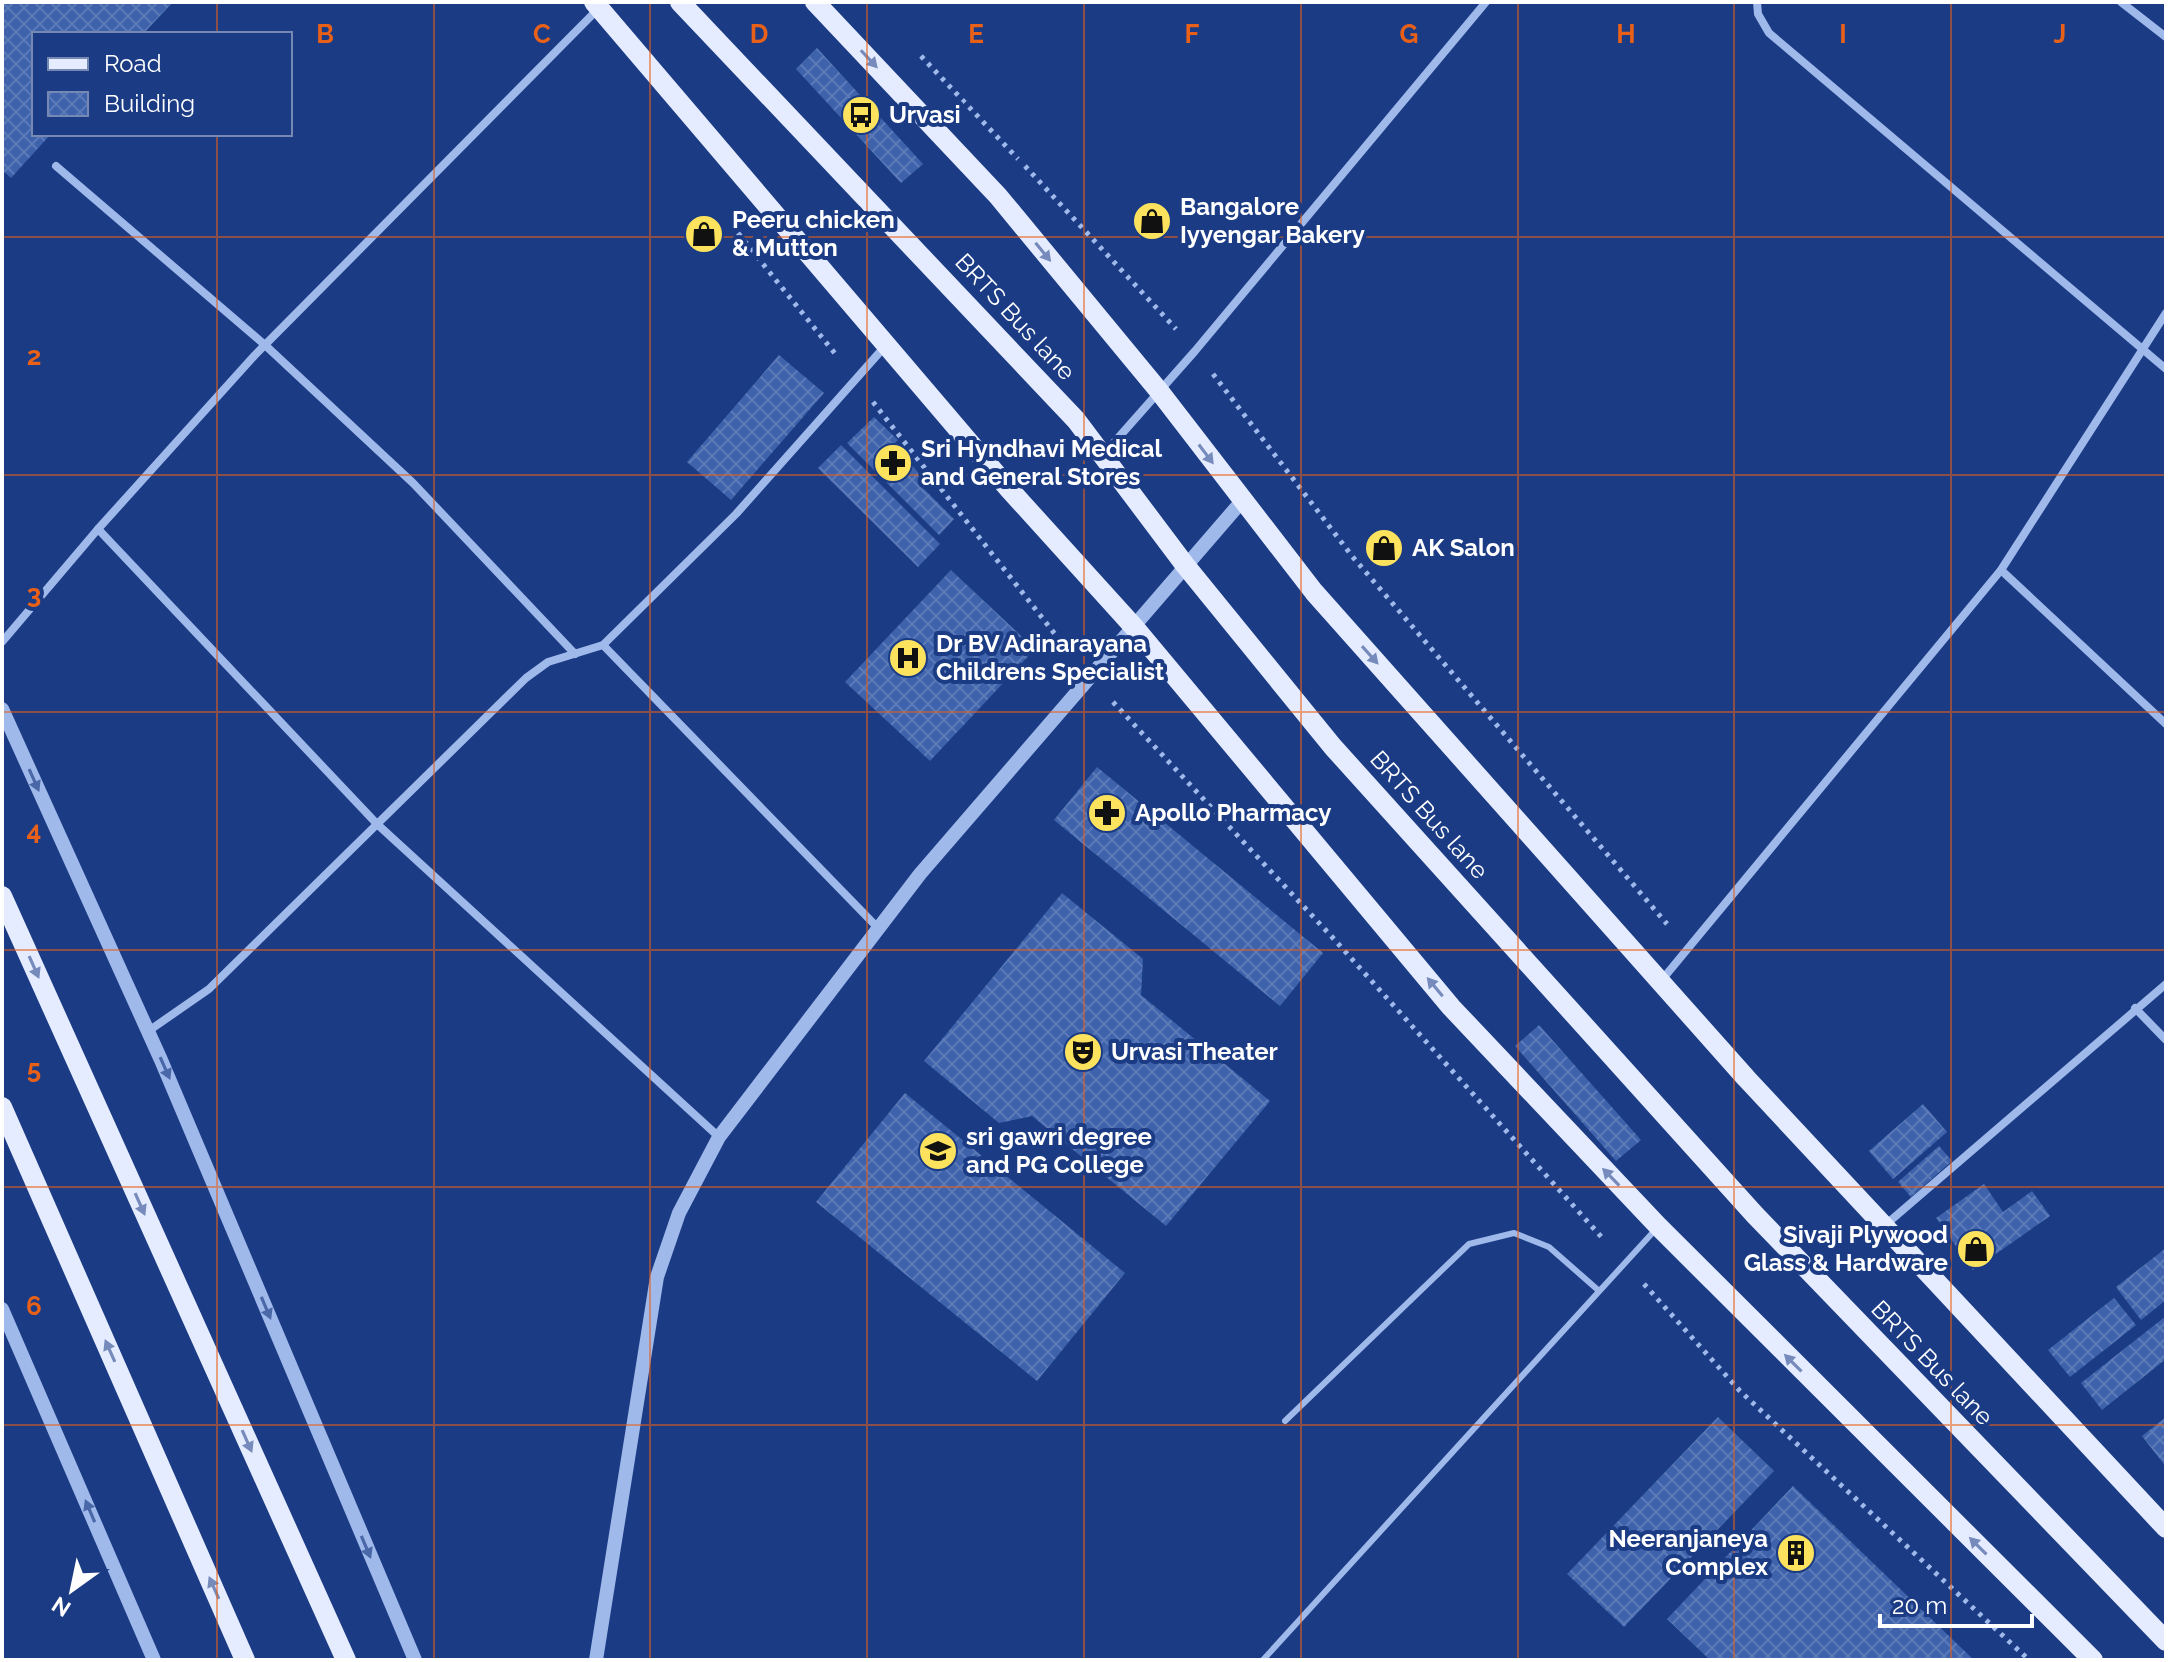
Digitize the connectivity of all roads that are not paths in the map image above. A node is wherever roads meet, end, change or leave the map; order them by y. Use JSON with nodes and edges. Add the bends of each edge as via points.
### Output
{"nodes":[{"id":1,"x":680,"y":2,"type":"edge"},
{"id":2,"x":1486,"y":2,"type":"edge"},
{"id":3,"x":1757,"y":2,"type":"edge"},
{"id":4,"x":2121,"y":2,"type":"edge"},
{"id":5,"x":597,"y":5,"type":"edge"},
{"id":6,"x":826,"y":6,"type":"edge"},
{"id":7,"x":2166,"y":37,"type":"edge"},
{"id":8,"x":56,"y":166,"type":"dead end"},
{"id":9,"x":2166,"y":313,"type":"edge"},
{"id":10,"x":888,"y":344,"type":"junction"},
{"id":11,"x":265,"y":345,"type":"junction"},
{"id":12,"x":2143,"y":346,"type":"junction"},
{"id":13,"x":2166,"y":369,"type":"edge"},
{"id":14,"x":1159,"y":391,"type":"junction"},
{"id":15,"x":1102,"y":455,"type":"junction"},
{"id":16,"x":1242,"y":501,"type":"junction"},
{"id":17,"x":98,"y":529,"type":"junction"},
{"id":18,"x":1185,"y":565,"type":"junction"},
{"id":19,"x":2001,"y":570,"type":"junction"},
{"id":20,"x":1134,"y":627,"type":"junction"},
{"id":21,"x":2,"y":642,"type":"edge"},
{"id":22,"x":603,"y":645,"type":"junction"},
{"id":23,"x":575,"y":654,"type":"junction"},
{"id":24,"x":2,"y":709,"type":"edge"},
{"id":25,"x":2166,"y":724,"type":"edge"},
{"id":26,"x":377,"y":824,"type":"junction"},
{"id":27,"x":2,"y":896,"type":"edge"},
{"id":28,"x":877,"y":927,"type":"junction"},
{"id":29,"x":1661,"y":981,"type":"junction"},
{"id":30,"x":2166,"y":984,"type":"edge"},
{"id":31,"x":2135,"y":1008,"type":"junction"},
{"id":32,"x":147,"y":1032,"type":"junction"},
{"id":33,"x":2166,"y":1040,"type":"edge"},
{"id":34,"x":2,"y":1107,"type":"edge"},
{"id":35,"x":719,"y":1137,"type":"junction"},
{"id":36,"x":1658,"y":1226,"type":"junction"},
{"id":37,"x":1883,"y":1227,"type":"junction"},
{"id":38,"x":1598,"y":1290,"type":"junction"},
{"id":39,"x":2,"y":1309,"type":"edge"},
{"id":40,"x":1285,"y":1421,"type":"dead end"},
{"id":41,"x":2166,"y":1528,"type":"edge"},
{"id":42,"x":2166,"y":1641,"type":"edge"},
{"id":43,"x":154,"y":1660,"type":"edge"},
{"id":44,"x":245,"y":1660,"type":"edge"},
{"id":45,"x":346,"y":1660,"type":"edge"},
{"id":46,"x":415,"y":1660,"type":"edge"},
{"id":47,"x":596,"y":1660,"type":"edge"},
{"id":48,"x":1263,"y":1660,"type":"edge"},
{"id":49,"x":2093,"y":1660,"type":"edge"}],
"edges":[{"from":1,"to":15,"type":"main road","name":"BRTS Bus lane","via":[[1076,420]]},
{"from":2,"to":14,"type":"street"},
{"from":3,"to":12,"type":"street","via":[[1769,33]]},
{"from":4,"to":7,"type":"street"},
{"from":5,"to":10,"type":"main road"},
{"from":5,"to":11,"type":"street"},
{"from":6,"to":14,"type":"main road","one_way":true,"via":[[998,196]]},
{"from":8,"to":11,"type":"street"},
{"from":9,"to":12,"type":"street"},
{"from":10,"to":20,"type":"main road"},
{"from":10,"to":22,"type":"street","via":[[736,514]]},
{"from":11,"to":17,"type":"street"},
{"from":11,"to":23,"type":"street","via":[[413,483]]},
{"from":12,"to":13,"type":"street"},
{"from":12,"to":19,"type":"street"},
{"from":14,"to":15,"type":"street"},
{"from":14,"to":16,"type":"main road","one_way":true},
{"from":15,"to":18,"type":"main road","name":"BRTS Bus lane"},
{"from":16,"to":18,"type":"street"},
{"from":16,"to":29,"type":"main road","one_way":true,"via":[[1314,592]]},
{"from":17,"to":21,"type":"street"},
{"from":17,"to":26,"type":"street"},
{"from":18,"to":20,"type":"street"},
{"from":18,"to":42,"type":"main road","name":"BRTS Bus lane","via":[[1333,747],[1745,1204]]},
{"from":19,"to":25,"type":"street"},
{"from":19,"to":29,"type":"street"},
{"from":20,"to":28,"type":"street"},
{"from":36,"to":20,"type":"main road","one_way":true,"via":[[1451,1007]]},
{"from":22,"to":23,"type":"street"},
{"from":22,"to":28,"type":"street"},
{"from":23,"to":26,"type":"street","via":[[548,662],[526,678]]},
{"from":24,"to":32,"type":"street","one_way":true},
{"from":26,"to":32,"type":"street","via":[[209,989]]},
{"from":26,"to":35,"type":"street"},
{"from":27,"to":45,"type":"main road","one_way":true},
{"from":28,"to":35,"type":"street"},
{"from":29,"to":37,"type":"main road"},
{"from":30,"to":31,"type":"street"},
{"from":31,"to":33,"type":"street"},
{"from":31,"to":37,"type":"street"},
{"from":32,"to":46,"type":"street","one_way":true},
{"from":44,"to":34,"type":"main road","one_way":true},
{"from":35,"to":47,"type":"street","via":[[679,1213],[657,1277]]},
{"from":36,"to":38,"type":"lane"},
{"from":49,"to":36,"type":"main road","one_way":true},
{"from":37,"to":41,"type":"main road"},
{"from":38,"to":40,"type":"lane","via":[[1549,1247],[1514,1233],[1469,1244]]},
{"from":38,"to":48,"type":"lane"},
{"from":43,"to":39,"type":"street","one_way":true}]}
